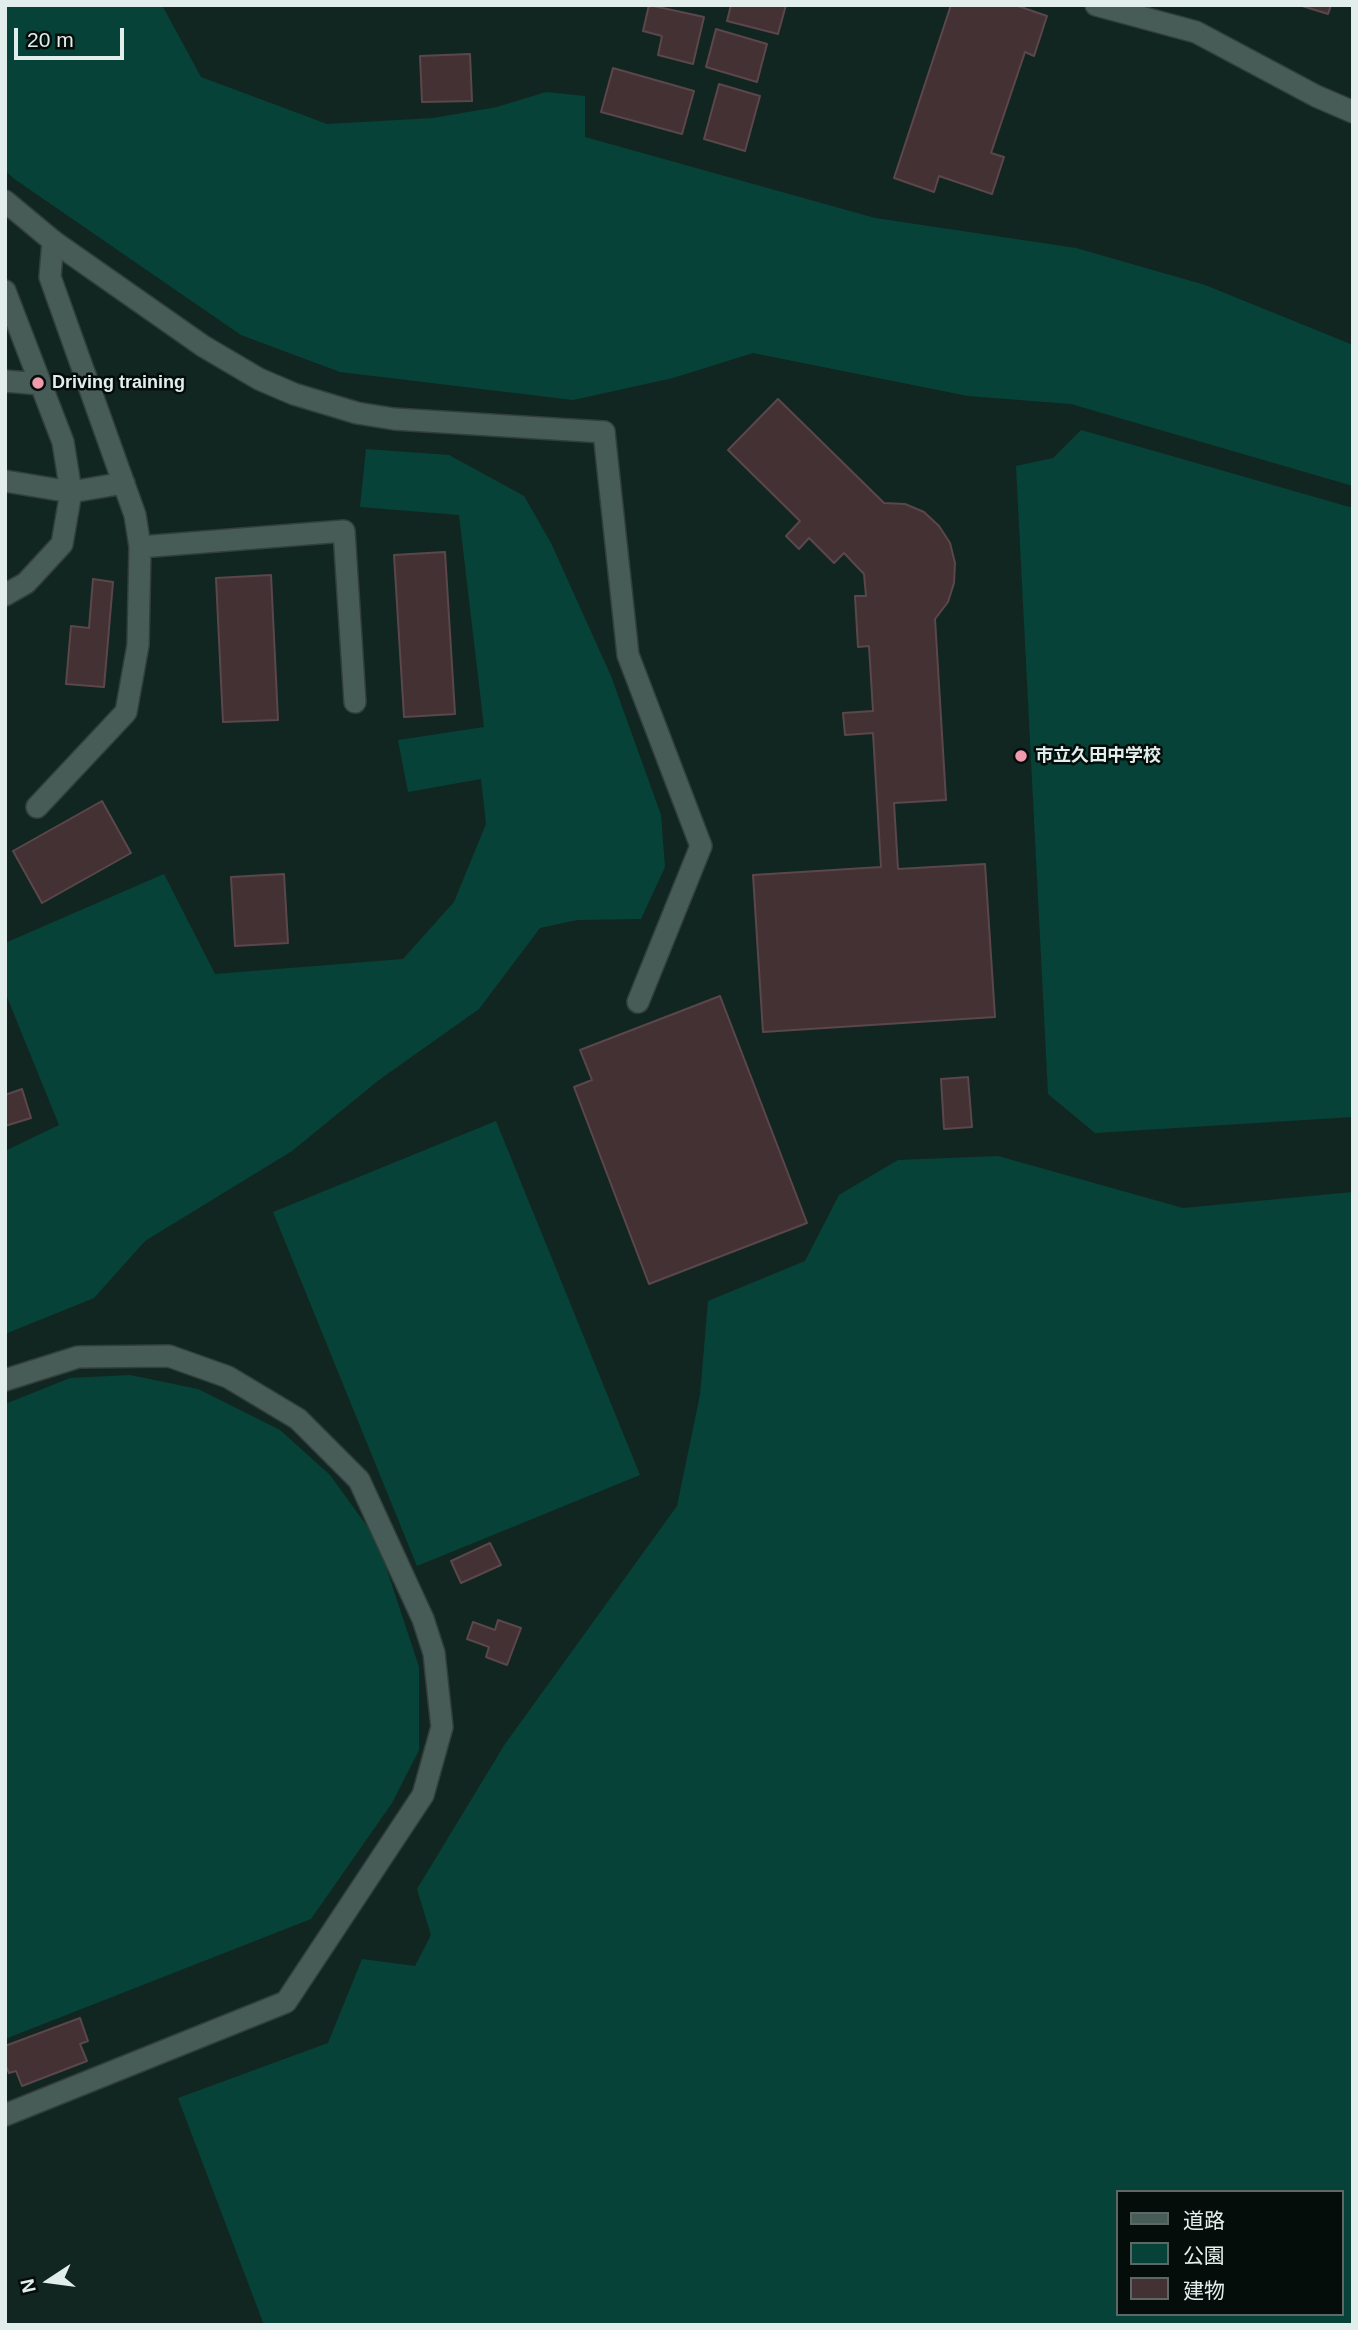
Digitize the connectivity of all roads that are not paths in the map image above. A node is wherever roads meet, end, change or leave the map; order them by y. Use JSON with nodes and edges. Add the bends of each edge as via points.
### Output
{"nodes":[{"id":1,"x":1096,"y":5,"type":"edge"},
{"id":2,"x":1353,"y":112,"type":"edge"},
{"id":3,"x":5,"y":201,"type":"edge"},
{"id":4,"x":53,"y":241,"type":"junction"},
{"id":5,"x":5,"y":292,"type":"edge"},
{"id":6,"x":5,"y":381,"type":"edge"},
{"id":7,"x":40,"y":384,"type":"junction"},
{"id":8,"x":5,"y":481,"type":"edge"},
{"id":9,"x":124,"y":483,"type":"junction"},
{"id":10,"x":71,"y":492,"type":"junction"},
{"id":11,"x":140,"y":547,"type":"junction"},
{"id":12,"x":5,"y":595,"type":"edge"},
{"id":13,"x":355,"y":702,"type":"dead end"},
{"id":14,"x":37,"y":807,"type":"dead end"},
{"id":15,"x":638,"y":1002,"type":"dead end"},
{"id":16,"x":5,"y":1380,"type":"edge"},
{"id":17,"x":5,"y":2115,"type":"edge"}],
"edges":[{"from":1,"to":2,"type":"street","via":[[1196,32]]},
{"from":3,"to":4,"type":"street"},
{"from":4,"to":9,"type":"street","via":[[50,277]]},
{"from":4,"to":15,"type":"street","via":[[204,346],[294,394],[394,419],[604,432],[628,655],[701,846]]},
{"from":5,"to":7,"type":"street"},
{"from":6,"to":7,"type":"street"},
{"from":7,"to":10,"type":"street","via":[[63,442]]},
{"from":8,"to":10,"type":"street"},
{"from":9,"to":10,"type":"street"},
{"from":9,"to":11,"type":"street"},
{"from":10,"to":12,"type":"street","via":[[62,544],[26,583]]},
{"from":11,"to":13,"type":"street","via":[[344,531]]},
{"from":11,"to":14,"type":"street","via":[[138,645],[126,712]]},
{"from":16,"to":17,"type":"street","via":[[78,1357],[169,1356],[228,1377],[298,1419],[359,1480],[423,1619],[434,1653],[442,1727],[423,1795],[286,2002]]}]}
